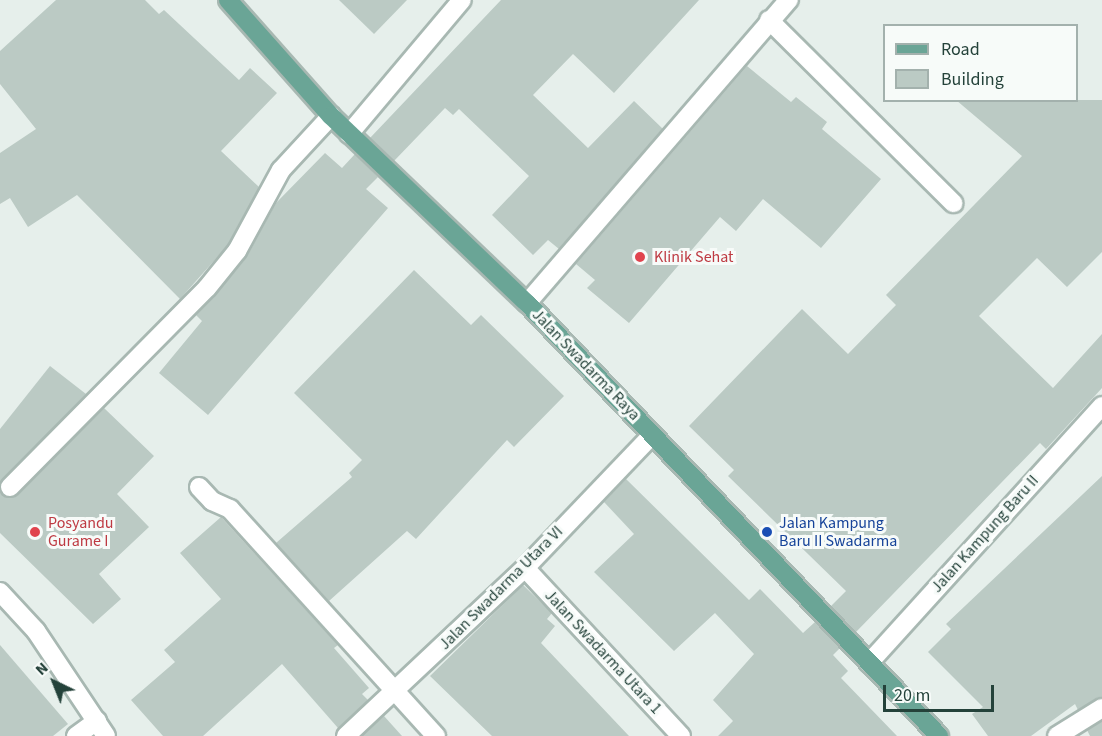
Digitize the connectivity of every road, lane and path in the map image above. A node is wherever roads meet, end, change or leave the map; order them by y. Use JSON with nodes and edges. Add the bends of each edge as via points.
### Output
{"nodes":[{"id":1,"x":228,"y":0,"type":"edge"},
{"id":2,"x":462,"y":0,"type":"edge"},
{"id":3,"x":789,"y":0,"type":"edge"},
{"id":4,"x":769,"y":20,"type":"junction"},
{"id":5,"x":331,"y":116,"type":"junction"},
{"id":6,"x":349,"y":134,"type":"junction"},
{"id":7,"x":953,"y":203,"type":"dead end"},
{"id":8,"x":527,"y":303,"type":"junction"},
{"id":9,"x":1102,"y":406,"type":"edge"},
{"id":10,"x":652,"y":435,"type":"junction"},
{"id":11,"x":10,"y":487,"type":"dead end"},
{"id":12,"x":199,"y":487,"type":"dead end"},
{"id":13,"x":525,"y":568,"type":"junction"},
{"id":14,"x":0,"y":592,"type":"edge"},
{"id":15,"x":869,"y":663,"type":"junction"},
{"id":16,"x":395,"y":692,"type":"junction"},
{"id":17,"x":1102,"y":708,"type":"edge"},
{"id":18,"x":102,"y":728,"type":"edge"},
{"id":19,"x":76,"y":736,"type":"edge"},
{"id":20,"x":346,"y":736,"type":"edge"},
{"id":21,"x":436,"y":736,"type":"edge"},
{"id":22,"x":681,"y":736,"type":"edge"},
{"id":23,"x":939,"y":736,"type":"edge"},
{"id":24,"x":1057,"y":736,"type":"edge"}],
"edges":[{"from":1,"to":5,"type":"main road","name":"Jalan Swadarma Raya"},
{"from":2,"to":6,"type":"street"},
{"from":3,"to":4,"type":"street"},
{"from":4,"to":7,"type":"street"},
{"from":4,"to":8,"type":"street"},
{"from":5,"to":6,"type":"main road","name":"Jalan Swadarma Raya"},
{"from":5,"to":11,"type":"street","via":[[280,170],[237,251],[207,288]]},
{"from":6,"to":8,"type":"main road","name":"Jalan Swadarma Raya"},
{"from":8,"to":10,"type":"main road","name":"Jalan Swadarma Raya"},
{"from":9,"to":15,"type":"street","name":"Jalan Kampung Baru II"},
{"from":10,"to":13,"type":"street","name":"Jalan Swadarma Utara VI"},
{"from":10,"to":15,"type":"main road","name":"Jalan Swadarma Raya"},
{"from":12,"to":16,"type":"street","via":[[212,501],[230,508]]},
{"from":13,"to":16,"type":"street","name":"Jalan Swadarma Utara VI"},
{"from":13,"to":22,"type":"street","name":"Jalan Swadarma Utara 1"},
{"from":14,"to":18,"type":"street","via":[[36,631]]},
{"from":15,"to":23,"type":"main road","name":"Jalan Swadarma Raya"},
{"from":16,"to":20,"type":"street","name":"Jalan Swadarma Utara VI"},
{"from":16,"to":21,"type":"street"},
{"from":17,"to":24,"type":"street"},
{"from":18,"to":19,"type":"street"}]}
